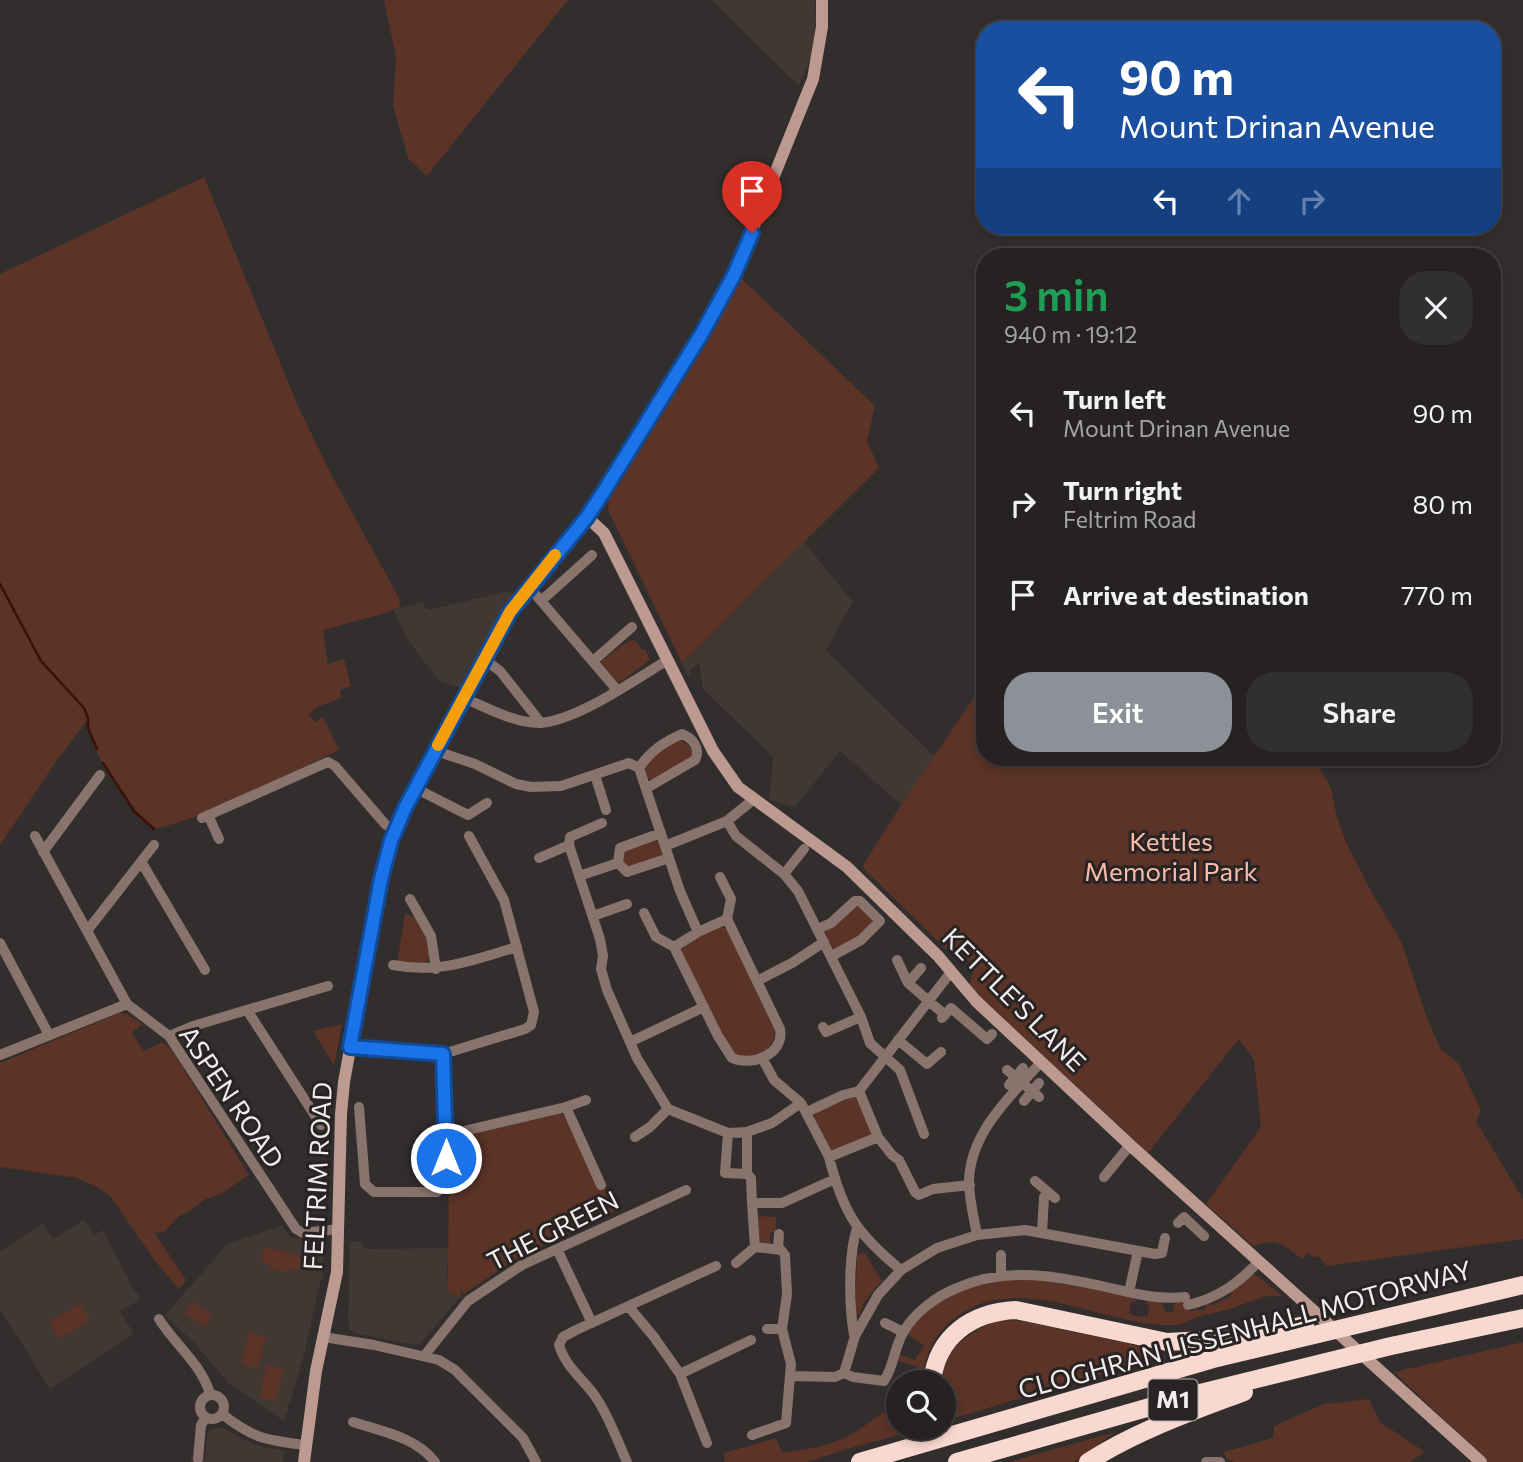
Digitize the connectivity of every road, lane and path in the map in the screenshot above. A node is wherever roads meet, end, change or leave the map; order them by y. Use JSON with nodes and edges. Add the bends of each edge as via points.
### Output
{"nodes":[{"id":1,"x":821,"y":0,"type":"edge"},
{"id":2,"x":587,"y":517,"type":"junction"},
{"id":3,"x":593,"y":555,"type":"dead end"},
{"id":4,"x":632,"y":627,"type":"dead end"},
{"id":5,"x":484,"y":659,"type":"junction"},
{"id":6,"x":593,"y":661,"type":"junction"},
{"id":7,"x":666,"y":661,"type":"junction"},
{"id":8,"x":617,"y":690,"type":"junction"},
{"id":9,"x":471,"y":701,"type":"dead end"},
{"id":10,"x":541,"y":723,"type":"junction"},
{"id":11,"x":445,"y":754,"type":"dead end"},
{"id":12,"x":639,"y":768,"type":"junction"},
{"id":13,"x":100,"y":775,"type":"dead end"},
{"id":14,"x":595,"y":775,"type":"junction"},
{"id":15,"x":415,"y":788,"type":"junction"},
{"id":16,"x":647,"y":788,"type":"junction"},
{"id":17,"x":754,"y":799,"type":"junction"},
{"id":18,"x":487,"y":803,"type":"dead end"},
{"id":19,"x":606,"y":810,"type":"dead end"},
{"id":20,"x":727,"y":821,"type":"junction"},
{"id":21,"x":602,"y":823,"type":"dead end"},
{"id":22,"x":395,"y":831,"type":"junction"},
{"id":23,"x":661,"y":833,"type":"junction"},
{"id":24,"x":35,"y":836,"type":"dead end"},
{"id":25,"x":469,"y":836,"type":"dead end"},
{"id":26,"x":219,"y":839,"type":"dead end"},
{"id":27,"x":154,"y":845,"type":"dead end"},
{"id":28,"x":569,"y":845,"type":"junction"},
{"id":29,"x":665,"y":846,"type":"junction"},
{"id":30,"x":804,"y":849,"type":"dead end"},
{"id":31,"x":43,"y":852,"type":"junction"},
{"id":32,"x":539,"y":858,"type":"dead end"},
{"id":33,"x":669,"y":858,"type":"junction"},
{"id":34,"x":142,"y":863,"type":"junction"},
{"id":35,"x":618,"y":863,"type":"junction"},
{"id":36,"x":784,"y":874,"type":"junction"},
{"id":37,"x":579,"y":876,"type":"junction"},
{"id":38,"x":720,"y":877,"type":"dead end"},
{"id":39,"x":410,"y":899,"type":"dead end"},
{"id":40,"x":627,"y":904,"type":"dead end"},
{"id":41,"x":644,"y":913,"type":"dead end"},
{"id":42,"x":593,"y":916,"type":"junction"},
{"id":43,"x":727,"y":919,"type":"junction"},
{"id":44,"x":818,"y":929,"type":"junction"},
{"id":45,"x":87,"y":931,"type":"junction"},
{"id":46,"x":698,"y":932,"type":"junction"},
{"id":47,"x":824,"y":942,"type":"junction"},
{"id":48,"x":0,"y":943,"type":"edge"},
{"id":49,"x":517,"y":947,"type":"junction"},
{"id":50,"x":674,"y":947,"type":"junction"},
{"id":51,"x":832,"y":956,"type":"junction"},
{"id":52,"x":897,"y":960,"type":"dead end"},
{"id":53,"x":393,"y":965,"type":"dead end"},
{"id":54,"x":436,"y":968,"type":"junction"},
{"id":55,"x":921,"y":968,"type":"dead end"},
{"id":56,"x":205,"y":970,"type":"dead end"},
{"id":57,"x":951,"y":972,"type":"junction"},
{"id":58,"x":757,"y":981,"type":"junction"},
{"id":59,"x":908,"y":983,"type":"junction"},
{"id":60,"x":328,"y":986,"type":"dead end"},
{"id":61,"x":928,"y":1000,"type":"junction"},
{"id":62,"x":127,"y":1004,"type":"junction"},
{"id":63,"x":704,"y":1007,"type":"junction"},
{"id":64,"x":247,"y":1010,"type":"junction"},
{"id":65,"x":861,"y":1017,"type":"junction"},
{"id":66,"x":823,"y":1027,"type":"dead end"},
{"id":67,"x":992,"y":1034,"type":"dead end"},
{"id":68,"x":49,"y":1035,"type":"junction"},
{"id":69,"x":169,"y":1036,"type":"junction"},
{"id":70,"x":898,"y":1040,"type":"junction"},
{"id":71,"x":630,"y":1042,"type":"junction"},
{"id":72,"x":350,"y":1047,"type":"junction"},
{"id":73,"x":942,"y":1052,"type":"dead end"},
{"id":74,"x":443,"y":1054,"type":"junction"},
{"id":75,"x":0,"y":1055,"type":"edge"},
{"id":76,"x":885,"y":1056,"type":"junction"},
{"id":77,"x":762,"y":1058,"type":"junction"},
{"id":78,"x":1041,"y":1062,"type":"junction"},
{"id":79,"x":1023,"y":1068,"type":"dead end"},
{"id":80,"x":1007,"y":1070,"type":"dead end"},
{"id":81,"x":1016,"y":1082,"type":"junction"},
{"id":82,"x":859,"y":1091,"type":"junction"},
{"id":83,"x":586,"y":1100,"type":"dead end"},
{"id":84,"x":1024,"y":1101,"type":"dead end"},
{"id":85,"x":359,"y":1107,"type":"dead end"},
{"id":86,"x":566,"y":1107,"type":"junction"},
{"id":87,"x":804,"y":1107,"type":"junction"},
{"id":88,"x":668,"y":1109,"type":"junction"},
{"id":89,"x":321,"y":1125,"type":"dead end"},
{"id":90,"x":747,"y":1132,"type":"junction"},
{"id":91,"x":728,"y":1133,"type":"junction"},
{"id":92,"x":924,"y":1134,"type":"dead end"},
{"id":93,"x":447,"y":1135,"type":"junction"},
{"id":94,"x":635,"y":1137,"type":"dead end"},
{"id":95,"x":878,"y":1137,"type":"junction"},
{"id":96,"x":1130,"y":1145,"type":"junction"},
{"id":97,"x":829,"y":1157,"type":"junction"},
{"id":98,"x":747,"y":1174,"type":"junction"},
{"id":99,"x":1104,"y":1177,"type":"dead end"},
{"id":100,"x":835,"y":1179,"type":"junction"},
{"id":101,"x":1035,"y":1181,"type":"dead end"},
{"id":102,"x":601,"y":1185,"type":"dead end"},
{"id":103,"x":970,"y":1185,"type":"junction"},
{"id":104,"x":686,"y":1190,"type":"dead end"},
{"id":105,"x":752,"y":1203,"type":"junction"},
{"id":106,"x":1207,"y":1214,"type":"junction"},
{"id":107,"x":1178,"y":1223,"type":"dead end"},
{"id":108,"x":1194,"y":1226,"type":"junction"},
{"id":109,"x":857,"y":1228,"type":"junction"},
{"id":110,"x":339,"y":1229,"type":"junction"},
{"id":111,"x":997,"y":1232,"type":"junction"},
{"id":112,"x":1042,"y":1233,"type":"junction"},
{"id":113,"x":779,"y":1234,"type":"dead end"},
{"id":114,"x":977,"y":1235,"type":"junction"},
{"id":115,"x":1204,"y":1236,"type":"dead end"},
{"id":116,"x":1165,"y":1238,"type":"dead end"},
{"id":117,"x":755,"y":1247,"type":"junction"},
{"id":118,"x":557,"y":1249,"type":"junction"},
{"id":119,"x":778,"y":1249,"type":"junction"},
{"id":120,"x":1138,"y":1251,"type":"junction"},
{"id":121,"x":1259,"y":1261,"type":"junction"},
{"id":122,"x":736,"y":1263,"type":"dead end"},
{"id":123,"x":716,"y":1266,"type":"dead end"},
{"id":124,"x":901,"y":1270,"type":"junction"},
{"id":125,"x":1001,"y":1275,"type":"junction"},
{"id":126,"x":1523,"y":1284,"type":"edge"},
{"id":127,"x":1129,"y":1292,"type":"junction"},
{"id":128,"x":1169,"y":1299,"type":"junction"},
{"id":129,"x":629,"y":1307,"type":"junction"},
{"id":130,"x":866,"y":1312,"type":"junction"},
{"id":131,"x":1170,"y":1312,"type":"dead end"},
{"id":132,"x":1523,"y":1318,"type":"edge"},
{"id":133,"x":159,"y":1319,"type":"dead end"},
{"id":134,"x":592,"y":1323,"type":"junction"},
{"id":135,"x":767,"y":1329,"type":"dead end"},
{"id":136,"x":782,"y":1329,"type":"junction"},
{"id":137,"x":903,"y":1332,"type":"junction"},
{"id":138,"x":855,"y":1335,"type":"junction"},
{"id":139,"x":323,"y":1337,"type":"junction"},
{"id":140,"x":751,"y":1340,"type":"dead end"},
{"id":141,"x":1391,"y":1346,"type":"junction"},
{"id":142,"x":424,"y":1356,"type":"junction"},
{"id":143,"x":845,"y":1370,"type":"junction"},
{"id":144,"x":935,"y":1370,"type":"edge"},
{"id":145,"x":680,"y":1374,"type":"junction"},
{"id":146,"x":791,"y":1376,"type":"junction"},
{"id":147,"x":209,"y":1394,"type":"junction"},
{"id":148,"x":222,"y":1415,"type":"junction"},
{"id":149,"x":206,"y":1418,"type":"junction"},
{"id":150,"x":353,"y":1422,"type":"dead end"},
{"id":151,"x":752,"y":1435,"type":"dead end"},
{"id":152,"x":944,"y":1440,"type":"edge"},
{"id":153,"x":708,"y":1443,"type":"dead end"},
{"id":154,"x":305,"y":1445,"type":"junction"},
{"id":155,"x":198,"y":1459,"type":"dead end"},
{"id":156,"x":304,"y":1462,"type":"edge"},
{"id":157,"x":435,"y":1462,"type":"edge"},
{"id":158,"x":536,"y":1462,"type":"edge"},
{"id":159,"x":627,"y":1462,"type":"edge"},
{"id":160,"x":860,"y":1462,"type":"edge"},
{"id":161,"x":950,"y":1462,"type":"edge"},
{"id":162,"x":957,"y":1462,"type":"edge"},
{"id":163,"x":1087,"y":1462,"type":"edge"},
{"id":164,"x":1206,"y":1462,"type":"edge"},
{"id":165,"x":1220,"y":1462,"type":"edge"},
{"id":166,"x":1481,"y":1462,"type":"edge"}],
"edges":[{"from":1,"to":2,"type":"street","name":"FELTRIM ROAD","via":[[822,27],[813,79],[734,275],[657,409]]},
{"from":2,"to":5,"type":"street","name":"FELTRIM ROAD","via":[[520,597]]},
{"from":2,"to":7,"type":"street","name":"KETTLE'S LANE","via":[[604,533]]},
{"from":3,"to":6,"type":"street","via":[[538,598]]},
{"from":4,"to":6,"type":"street"},
{"from":5,"to":10,"type":"street","via":[[500,671]]},
{"from":5,"to":15,"type":"street","name":"FELTRIM ROAD"},
{"from":6,"to":8,"type":"street"},
{"from":7,"to":8,"type":"street"},
{"from":7,"to":17,"type":"street","name":"KETTLE'S LANE","via":[[725,771]]},
{"from":8,"to":10,"type":"street","via":[[563,718]]},
{"from":9,"to":10,"type":"street"},
{"from":11,"to":14,"type":"street","via":[[531,787],[561,786]]},
{"from":12,"to":14,"type":"street","via":[[629,763]]},
{"from":12,"to":16,"type":"street"},
{"from":12,"to":16,"type":"street","via":[[657,748],[682,734],[696,746],[695,760]]},
{"from":13,"to":31,"type":"street"},
{"from":14,"to":19,"type":"street"},
{"from":15,"to":18,"type":"street","via":[[468,815]]},
{"from":15,"to":22,"type":"street","name":"FELTRIM ROAD"},
{"from":16,"to":23,"type":"street"},
{"from":17,"to":20,"type":"street"},
{"from":17,"to":57,"type":"street","name":"KETTLE'S LANE","via":[[847,867]]},
{"from":20,"to":29,"type":"street"},
{"from":20,"to":36,"type":"street","via":[[743,842]]},
{"from":21,"to":28,"type":"street","via":[[570,837]]},
{"from":22,"to":26,"type":"street","via":[[328,762],[205,817]]},
{"from":22,"to":72,"type":"street","name":"FELTRIM ROAD","via":[[381,879]]},
{"from":23,"to":29,"type":"street"},
{"from":23,"to":35,"type":"street","via":[[620,848]]},
{"from":24,"to":31,"type":"street"},
{"from":25,"to":49,"type":"street","via":[[504,900]]},
{"from":27,"to":34,"type":"street"},
{"from":28,"to":32,"type":"street"},
{"from":28,"to":37,"type":"street"},
{"from":29,"to":33,"type":"street"},
{"from":30,"to":36,"type":"street"},
{"from":31,"to":45,"type":"street"},
{"from":33,"to":35,"type":"street","via":[[627,872]]},
{"from":33,"to":46,"type":"street"},
{"from":34,"to":45,"type":"street"},
{"from":34,"to":56,"type":"street"},
{"from":35,"to":37,"type":"street"},
{"from":36,"to":44,"type":"street"},
{"from":37,"to":42,"type":"street"},
{"from":38,"to":43,"type":"street","via":[[731,900]]},
{"from":39,"to":54,"type":"street","via":[[431,936]]},
{"from":40,"to":42,"type":"street"},
{"from":41,"to":50,"type":"street","via":[[656,937]]},
{"from":42,"to":71,"type":"street","via":[[602,947],[604,980]]},
{"from":43,"to":46,"type":"street"},
{"from":43,"to":58,"type":"street"},
{"from":44,"to":47,"type":"street"},
{"from":44,"to":51,"type":"street","via":[[855,901],[880,921],[861,940]]},
{"from":45,"to":62,"type":"street"},
{"from":46,"to":50,"type":"street"},
{"from":47,"to":51,"type":"street"},
{"from":47,"to":58,"type":"street"},
{"from":48,"to":68,"type":"street"},
{"from":49,"to":54,"type":"street"},
{"from":49,"to":74,"type":"street","via":[[534,1012],[531,1026]]},
{"from":50,"to":63,"type":"street"},
{"from":51,"to":65,"type":"street"},
{"from":52,"to":59,"type":"street"},
{"from":53,"to":54,"type":"street"},
{"from":55,"to":59,"type":"street"},
{"from":57,"to":61,"type":"street"},
{"from":57,"to":78,"type":"street","name":"KETTLE'S LANE"},
{"from":58,"to":77,"type":"street","via":[[781,1035],[773,1051]]},
{"from":59,"to":61,"type":"street"},
{"from":60,"to":64,"type":"street"},
{"from":61,"to":67,"type":"street","via":[[943,1017],[951,1008],[987,1039]]},
{"from":61,"to":70,"type":"street"},
{"from":62,"to":68,"type":"street"},
{"from":62,"to":69,"type":"street","name":"ASPEN ROAD"},
{"from":63,"to":71,"type":"street"},
{"from":63,"to":77,"type":"street","via":[[732,1058],[746,1063]]},
{"from":64,"to":69,"type":"street"},
{"from":64,"to":89,"type":"street"},
{"from":65,"to":66,"type":"street","via":[[826,1032]]},
{"from":65,"to":76,"type":"street","via":[[870,1043]]},
{"from":68,"to":75,"type":"street"},
{"from":69,"to":110,"type":"street","name":"ASPEN ROAD","via":[[296,1229],[303,1233]]},
{"from":70,"to":73,"type":"street","via":[[927,1064]]},
{"from":70,"to":76,"type":"street"},
{"from":71,"to":88,"type":"street"},
{"from":72,"to":74,"type":"street"},
{"from":72,"to":110,"type":"street","name":"FELTRIM ROAD","via":[[341,1114]]},
{"from":74,"to":93,"type":"street"},
{"from":76,"to":82,"type":"street"},
{"from":76,"to":92,"type":"street","via":[[900,1070]]},
{"from":77,"to":87,"type":"street","via":[[774,1080]]},
{"from":78,"to":81,"type":"street"},
{"from":78,"to":96,"type":"street","name":"KETTLE'S LANE"},
{"from":79,"to":81,"type":"street"},
{"from":80,"to":81,"type":"street"},
{"from":81,"to":84,"type":"street","via":[[1037,1091]]},
{"from":81,"to":103,"type":"street","via":[[973,1153]]},
{"from":82,"to":87,"type":"street"},
{"from":82,"to":95,"type":"street"},
{"from":83,"to":86,"type":"street"},
{"from":85,"to":93,"type":"street","via":[[365,1184],[374,1192],[437,1192],[446,1184]]},
{"from":86,"to":93,"type":"street"},
{"from":86,"to":102,"type":"street"},
{"from":87,"to":90,"type":"street"},
{"from":87,"to":97,"type":"street"},
{"from":88,"to":91,"type":"street"},
{"from":88,"to":94,"type":"street"},
{"from":90,"to":91,"type":"street"},
{"from":90,"to":98,"type":"street"},
{"from":91,"to":98,"type":"street","via":[[725,1173]]},
{"from":95,"to":97,"type":"street"},
{"from":95,"to":103,"type":"street","via":[[899,1160],[919,1195]]},
{"from":96,"to":99,"type":"street"},
{"from":96,"to":106,"type":"street","name":"KETTLE'S LANE"},
{"from":97,"to":100,"type":"street"},
{"from":98,"to":105,"type":"street"},
{"from":100,"to":105,"type":"street","via":[[782,1203]]},
{"from":100,"to":109,"type":"street"},
{"from":101,"to":112,"type":"street","via":[[1051,1195],[1044,1196]]},
{"from":103,"to":114,"type":"street"},
{"from":104,"to":118,"type":"street","name":"THE GREEN"},
{"from":105,"to":117,"type":"street"},
{"from":106,"to":108,"type":"street"},
{"from":106,"to":121,"type":"street","name":"KETTLE'S LANE"},
{"from":107,"to":108,"type":"street","via":[[1184,1217]]},
{"from":108,"to":115,"type":"street"},
{"from":109,"to":124,"type":"street"},
{"from":109,"to":138,"type":"street","via":[[851,1284]]},
{"from":110,"to":139,"type":"street","name":"FELTRIM ROAD","via":[[335,1284]]},
{"from":111,"to":112,"type":"street"},
{"from":111,"to":114,"type":"street"},
{"from":111,"to":125,"type":"street"},
{"from":112,"to":120,"type":"street"},
{"from":113,"to":119,"type":"street"},
{"from":114,"to":124,"type":"street","via":[[937,1248]]},
{"from":116,"to":120,"type":"street","via":[[1166,1257]]},
{"from":117,"to":119,"type":"street"},
{"from":117,"to":122,"type":"street"},
{"from":118,"to":134,"type":"street"},
{"from":118,"to":142,"type":"street","name":"THE GREEN","via":[[522,1265],[468,1301]]},
{"from":119,"to":136,"type":"street","via":[[787,1265]]},
{"from":120,"to":127,"type":"street"},
{"from":121,"to":128,"type":"street","via":[[1231,1288],[1211,1298]]},
{"from":121,"to":166,"type":"street","name":"KETTLE'S LANE"},
{"from":123,"to":129,"type":"street"},
{"from":124,"to":130,"type":"street"},
{"from":125,"to":127,"type":"street","via":[[1059,1278]]},
{"from":125,"to":137,"type":"street","via":[[946,1293],[919,1312]]},
{"from":126,"to":144,"type":"highway","via":[[1241,1338],[1207,1340],[1167,1342],[1002,1311],[975,1318],[955,1333]]},
{"from":126,"to":160,"type":"highway","name":"CLOGHRAN LISSENHALL MOTORWAY","number":"M1","via":[[1213,1359]]},
{"from":127,"to":128,"type":"street"},
{"from":128,"to":131,"type":"street"},
{"from":129,"to":134,"type":"street"},
{"from":129,"to":145,"type":"street"},
{"from":130,"to":137,"type":"street"},
{"from":130,"to":138,"type":"street"},
{"from":132,"to":141,"type":"highway","name":"CLOGHRAN LISSENHALL MOTORWAY","number":"M1"},
{"from":133,"to":147,"type":"street","via":[[188,1354]]},
{"from":134,"to":159,"type":"street","via":[[564,1337],[559,1345],[595,1396]]},
{"from":135,"to":136,"type":"street"},
{"from":136,"to":146,"type":"street"},
{"from":137,"to":143,"type":"street","via":[[884,1381],[853,1377]]},
{"from":138,"to":143,"type":"street"},
{"from":139,"to":142,"type":"street"},
{"from":139,"to":154,"type":"street","name":"FELTRIM ROAD"},
{"from":140,"to":145,"type":"street"},
{"from":141,"to":162,"type":"highway","name":"CLOGHRAN LISSENHALL MOTORWAY","number":"M1","via":[[1192,1395]]},
{"from":141,"to":163,"type":"highway","via":[[1254,1388],[1112,1446]]},
{"from":142,"to":158,"type":"street","via":[[439,1360],[465,1379],[523,1438]]},
{"from":143,"to":146,"type":"street","via":[[835,1377]]},
{"from":145,"to":153,"type":"street"},
{"from":146,"to":151,"type":"street","via":[[786,1423]]},
{"from":147,"to":148,"type":"street","via":[[223,1400]]},
{"from":147,"to":149,"type":"street","via":[[200,1404]]},
{"from":148,"to":149,"type":"street"},
{"from":148,"to":154,"type":"street","via":[[257,1437]]},
{"from":149,"to":155,"type":"street","via":[[201,1425]]},
{"from":150,"to":157,"type":"street","via":[[403,1438]]},
{"from":152,"to":161,"type":"highway"},
{"from":154,"to":156,"type":"street","name":"FELTRIM ROAD"},
{"from":164,"to":165,"type":"street"}]}
